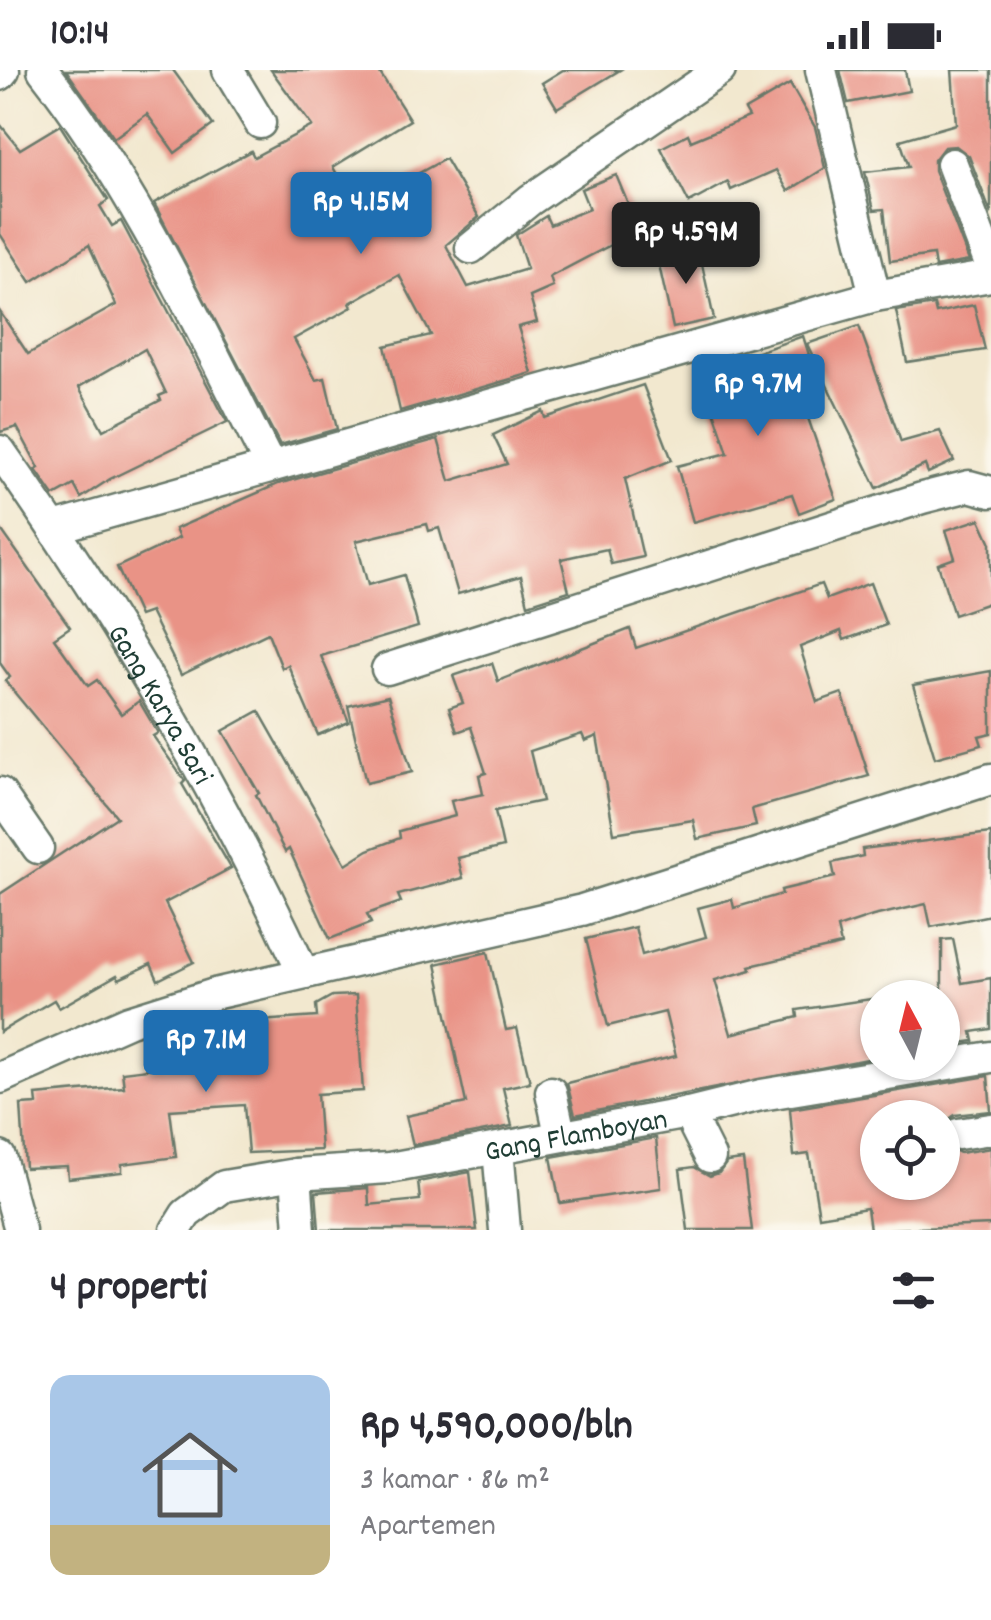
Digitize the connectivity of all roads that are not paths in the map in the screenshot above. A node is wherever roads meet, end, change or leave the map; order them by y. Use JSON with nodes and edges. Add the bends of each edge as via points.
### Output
{"nodes":[{"id":1,"x":43,"y":70,"type":"edge"},
{"id":2,"x":228,"y":70,"type":"edge"},
{"id":3,"x":720,"y":70,"type":"edge"},
{"id":4,"x":821,"y":70,"type":"edge"},
{"id":5,"x":260,"y":123,"type":"dead end"},
{"id":6,"x":952,"y":164,"type":"dead end"},
{"id":7,"x":471,"y":248,"type":"dead end"},
{"id":8,"x":991,"y":267,"type":"edge"},
{"id":9,"x":991,"y":276,"type":"edge"},
{"id":10,"x":874,"y":296,"type":"junction"},
{"id":11,"x":0,"y":451,"type":"edge"},
{"id":12,"x":269,"y":464,"type":"junction"},
{"id":13,"x":991,"y":492,"type":"edge"},
{"id":14,"x":54,"y":528,"type":"junction"},
{"id":15,"x":386,"y":670,"type":"dead end"},
{"id":16,"x":991,"y":779,"type":"edge"},
{"id":17,"x":0,"y":794,"type":"edge"},
{"id":18,"x":38,"y":848,"type":"dead end"},
{"id":19,"x":302,"y":970,"type":"junction"},
{"id":20,"x":991,"y":1057,"type":"edge"},
{"id":21,"x":0,"y":1078,"type":"edge"},
{"id":22,"x":551,"y":1092,"type":"dead end"},
{"id":23,"x":688,"y":1113,"type":"junction"},
{"id":24,"x":991,"y":1130,"type":"edge"},
{"id":25,"x":560,"y":1134,"type":"junction"},
{"id":26,"x":960,"y":1134,"type":"edge"},
{"id":27,"x":498,"y":1149,"type":"junction"},
{"id":28,"x":710,"y":1157,"type":"dead end"},
{"id":29,"x":0,"y":1158,"type":"edge"},
{"id":30,"x":296,"y":1174,"type":"junction"},
{"id":31,"x":13,"y":1226,"type":"edge"},
{"id":32,"x":176,"y":1230,"type":"edge"},
{"id":33,"x":300,"y":1230,"type":"edge"},
{"id":34,"x":505,"y":1230,"type":"edge"}],
"edges":[{"from":1,"to":12,"type":"street","via":[[104,152]]},
{"from":2,"to":5,"type":"street"},
{"from":3,"to":7,"type":"street"},
{"from":4,"to":10,"type":"street"},
{"from":6,"to":8,"type":"street"},
{"from":9,"to":10,"type":"street"},
{"from":10,"to":12,"type":"street"},
{"from":11,"to":14,"type":"street","name":"Gang Karya Sari"},
{"from":12,"to":14,"type":"street"},
{"from":13,"to":15,"type":"street","via":[[969,486],[922,498]]},
{"from":14,"to":19,"type":"street","name":"Gang Karya Sari","via":[[220,800]]},
{"from":16,"to":19,"type":"street","via":[[629,896]]},
{"from":17,"to":18,"type":"street"},
{"from":19,"to":21,"type":"street","via":[[129,1021]]},
{"from":20,"to":23,"type":"street","name":"Gang Flamboyan"},
{"from":22,"to":25,"type":"street"},
{"from":23,"to":25,"type":"street","name":"Gang Flamboyan"},
{"from":23,"to":28,"type":"street"},
{"from":24,"to":26,"type":"street"},
{"from":25,"to":27,"type":"street","name":"Gang Flamboyan"},
{"from":27,"to":30,"type":"street","name":"Gang Flamboyan","via":[[389,1168]]},
{"from":27,"to":34,"type":"street"},
{"from":29,"to":31,"type":"street"},
{"from":30,"to":32,"type":"street","name":"Gang Flamboyan","via":[[224,1186],[186,1214]]},
{"from":30,"to":33,"type":"street"}]}
